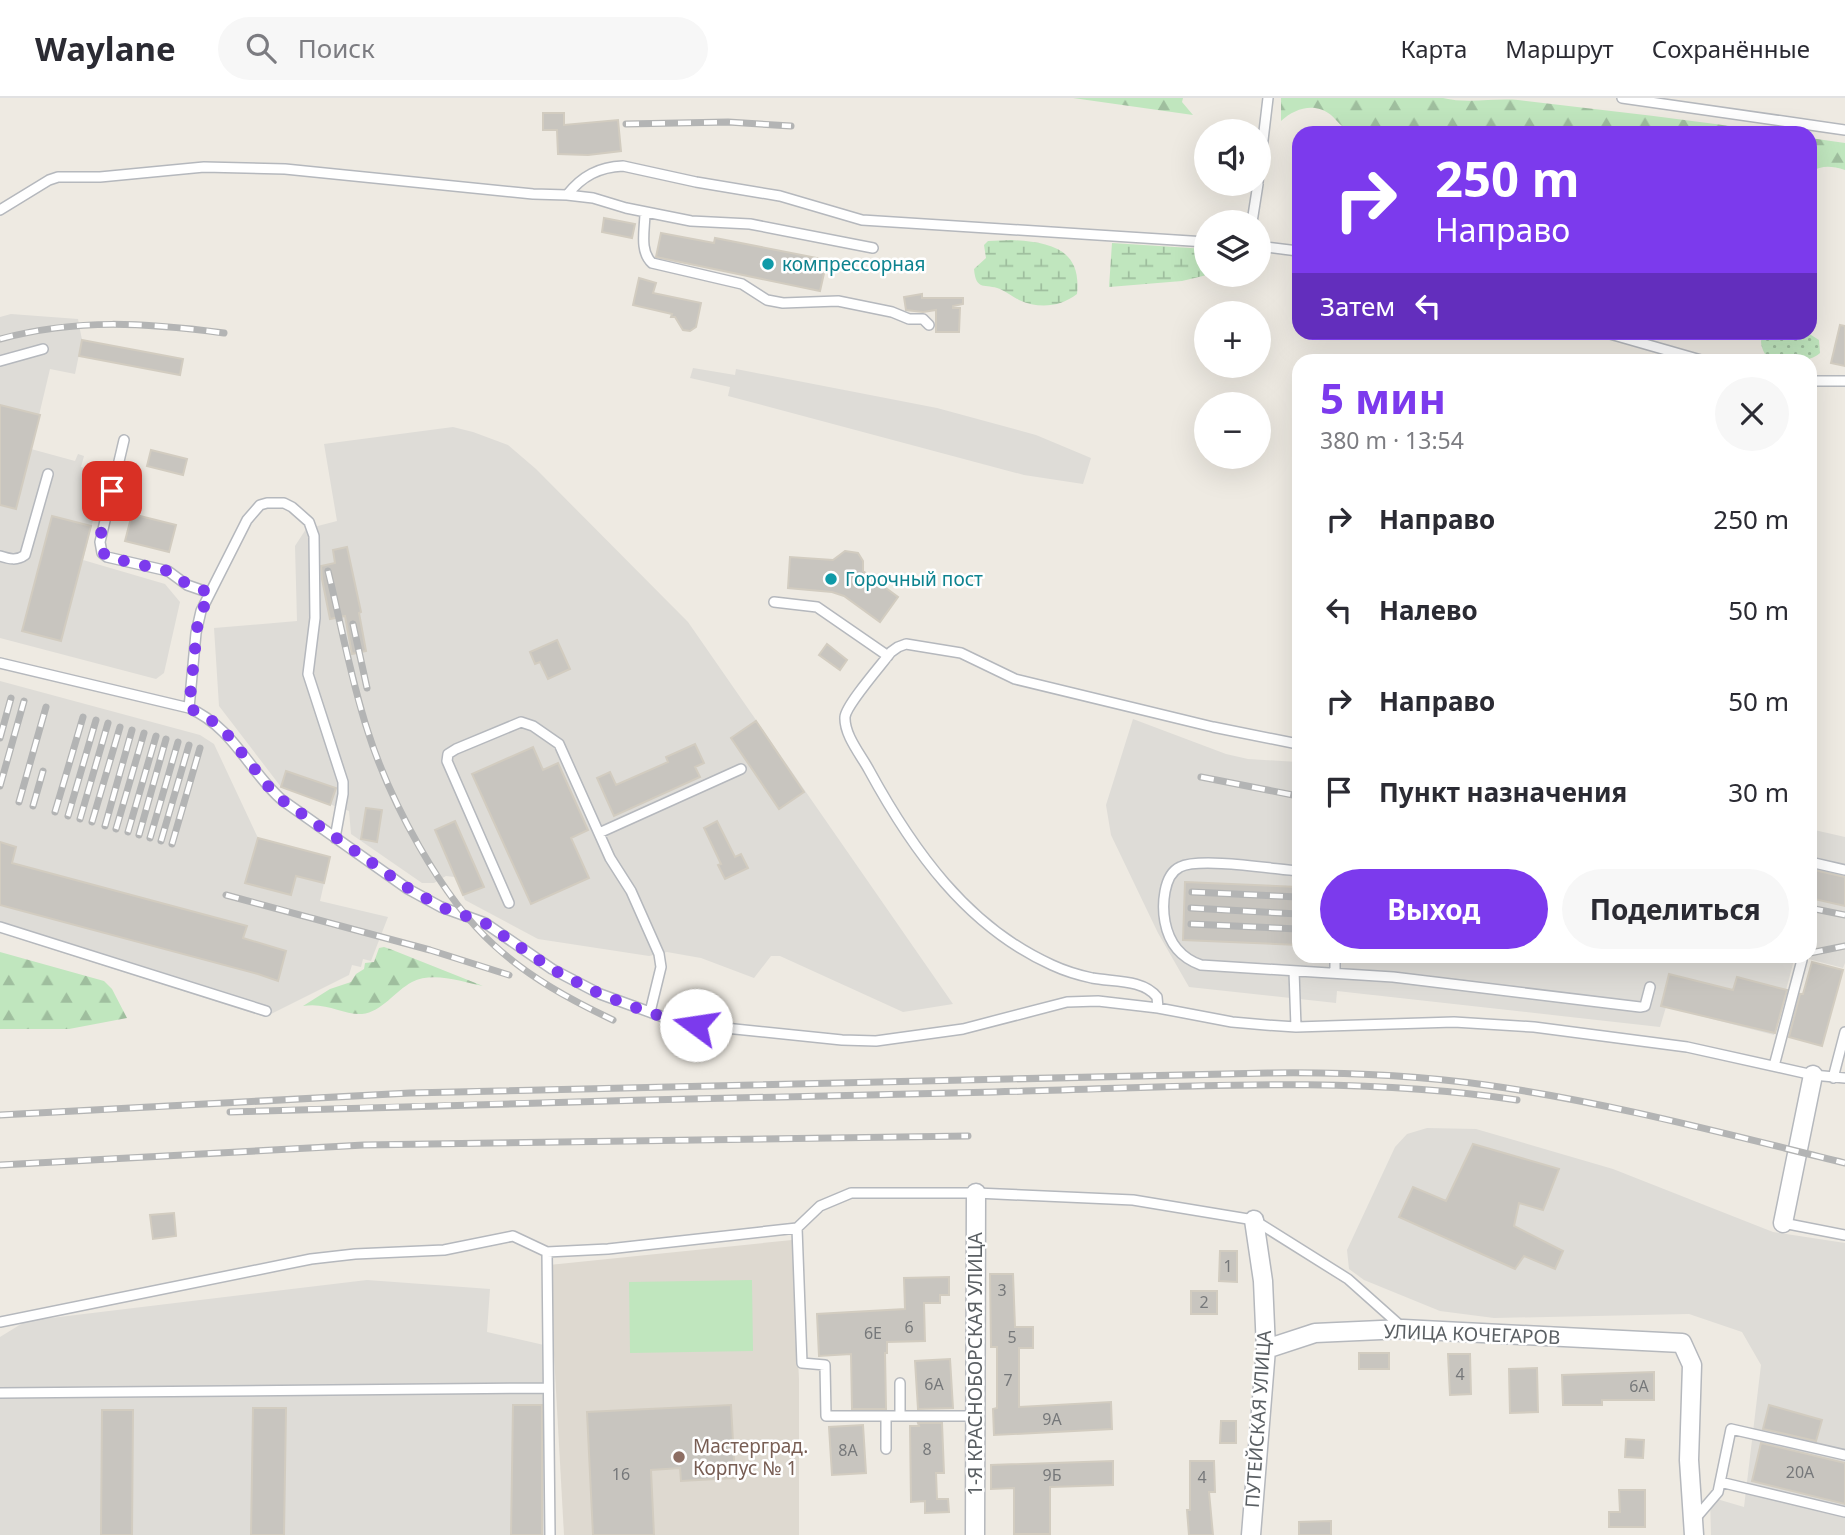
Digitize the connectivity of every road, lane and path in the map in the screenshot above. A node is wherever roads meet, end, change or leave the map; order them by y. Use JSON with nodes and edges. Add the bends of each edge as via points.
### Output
{"nodes":[{"id":1,"x":1269,"y":98,"type":"edge"},
{"id":2,"x":1622,"y":98,"type":"edge"},
{"id":3,"x":1266,"y":119,"type":"edge"},
{"id":4,"x":1845,"y":130,"type":"edge"},
{"id":5,"x":567,"y":195,"type":"junction"},
{"id":6,"x":0,"y":210,"type":"edge"},
{"id":7,"x":645,"y":212,"type":"junction"},
{"id":8,"x":1194,"y":241,"type":"edge"},
{"id":9,"x":873,"y":248,"type":"dead end"},
{"id":10,"x":1271,"y":248,"type":"edge"},
{"id":11,"x":1292,"y":250,"type":"edge"},
{"id":12,"x":929,"y":325,"type":"dead end"},
{"id":13,"x":1631,"y":340,"type":"edge"},
{"id":14,"x":43,"y":349,"type":"dead end"},
{"id":15,"x":1680,"y":354,"type":"edge"},
{"id":16,"x":0,"y":361,"type":"edge"},
{"id":17,"x":1817,"y":381,"type":"edge"},
{"id":18,"x":1845,"y":381,"type":"edge"},
{"id":19,"x":124,"y":440,"type":"dead end"},
{"id":20,"x":48,"y":474,"type":"dead end"},
{"id":21,"x":0,"y":556,"type":"edge"},
{"id":22,"x":210,"y":593,"type":"junction"},
{"id":23,"x":774,"y":602,"type":"dead end"},
{"id":24,"x":888,"y":656,"type":"junction"},
{"id":25,"x":0,"y":663,"type":"edge"},
{"id":26,"x":189,"y":708,"type":"junction"},
{"id":27,"x":1292,"y":743,"type":"edge"},
{"id":28,"x":741,"y":769,"type":"dead end"},
{"id":29,"x":599,"y":833,"type":"junction"},
{"id":30,"x":335,"y":838,"type":"junction"},
{"id":31,"x":1817,"y":864,"type":"edge"},
{"id":32,"x":1845,"y":870,"type":"edge"},
{"id":33,"x":1292,"y":871,"type":"edge"},
{"id":34,"x":509,"y":903,"type":"dead end"},
{"id":35,"x":0,"y":927,"type":"edge"},
{"id":36,"x":1335,"y":963,"type":"edge"},
{"id":37,"x":1801,"y":963,"type":"edge"},
{"id":38,"x":1294,"y":971,"type":"junction"},
{"id":39,"x":1335,"y":972,"type":"junction"},
{"id":40,"x":1650,"y":987,"type":"dead end"},
{"id":41,"x":1158,"y":1008,"type":"junction"},
{"id":42,"x":266,"y":1011,"type":"dead end"},
{"id":43,"x":650,"y":1013,"type":"junction"},
{"id":44,"x":1296,"y":1027,"type":"junction"},
{"id":45,"x":1845,"y":1032,"type":"edge"},
{"id":46,"x":1774,"y":1066,"type":"junction"},
{"id":47,"x":1813,"y":1075,"type":"junction"},
{"id":48,"x":1833,"y":1078,"type":"junction"},
{"id":49,"x":1845,"y":1078,"type":"edge"},
{"id":50,"x":976,"y":1193,"type":"junction"},
{"id":51,"x":1254,"y":1220,"type":"junction"},
{"id":52,"x":1783,"y":1223,"type":"joint"},
{"id":53,"x":797,"y":1228,"type":"junction"},
{"id":54,"x":1845,"y":1235,"type":"edge"},
{"id":55,"x":547,"y":1252,"type":"junction"},
{"id":56,"x":0,"y":1322,"type":"edge"},
{"id":57,"x":1403,"y":1329,"type":"junction"},
{"id":58,"x":1266,"y":1349,"type":"junction"},
{"id":59,"x":900,"y":1383,"type":"dead end"},
{"id":60,"x":548,"y":1388,"type":"junction"},
{"id":61,"x":0,"y":1394,"type":"edge"},
{"id":62,"x":886,"y":1416,"type":"junction"},
{"id":63,"x":900,"y":1416,"type":"junction"},
{"id":64,"x":975,"y":1416,"type":"junction"},
{"id":65,"x":886,"y":1449,"type":"dead end"},
{"id":66,"x":1845,"y":1455,"type":"edge"},
{"id":67,"x":1720,"y":1482,"type":"junction"},
{"id":68,"x":1845,"y":1512,"type":"edge"},
{"id":69,"x":1693,"y":1528,"type":"edge"},
{"id":70,"x":550,"y":1535,"type":"edge"},
{"id":71,"x":975,"y":1535,"type":"edge"},
{"id":72,"x":1251,"y":1535,"type":"edge"}],
"edges":[{"from":1,"to":3,"type":"lane"},
{"from":2,"to":4,"type":"lane"},
{"from":5,"to":6,"type":"lane","via":[[285,169],[204,167],[58,177]]},
{"from":5,"to":7,"type":"lane"},
{"from":5,"to":8,"type":"lane","via":[[591,173],[623,166],[780,196],[862,220]]},
{"from":7,"to":9,"type":"lane","via":[[691,221],[750,224]]},
{"from":7,"to":12,"type":"lane","via":[[645,254],[653,263],[742,284],[783,303],[838,301],[923,319]]},
{"from":10,"to":11,"type":"lane"},
{"from":13,"to":15,"type":"lane"},
{"from":14,"to":16,"type":"lane"},
{"from":17,"to":18,"type":"lane"},
{"from":19,"to":22,"type":"lane","via":[[100,542],[102,553],[168,571]]},
{"from":20,"to":21,"type":"lane","via":[[25,555],[20,559]]},
{"from":22,"to":26,"type":"lane","via":[[198,620]]},
{"from":22,"to":30,"type":"lane","via":[[247,520],[260,505],[284,503],[312,527],[315,607],[308,674],[343,782]]},
{"from":23,"to":24,"type":"lane","via":[[817,607]]},
{"from":24,"to":27,"type":"lane","via":[[906,644],[961,653],[1015,679]]},
{"from":24,"to":41,"type":"lane","via":[[847,709],[846,726],[880,791],[929,863],[975,916],[1017,947],[1070,973],[1147,988],[1157,997]]},
{"from":25,"to":26,"type":"lane"},
{"from":26,"to":30,"type":"lane","via":[[227,734],[277,796]]},
{"from":28,"to":29,"type":"lane"},
{"from":29,"to":34,"type":"lane","via":[[559,744],[527,722],[513,723],[448,754],[449,769]]},
{"from":29,"to":43,"type":"lane","via":[[659,954],[661,967]]},
{"from":30,"to":43,"type":"lane","via":[[425,899],[485,923],[552,969]]},
{"from":31,"to":32,"type":"lane"},
{"from":33,"to":38,"type":"lane","via":[[1180,867],[1165,889],[1164,919],[1183,957],[1201,965]]},
{"from":35,"to":42,"type":"lane"},
{"from":36,"to":39,"type":"lane"},
{"from":37,"to":46,"type":"lane"},
{"from":38,"to":39,"type":"lane"},
{"from":38,"to":44,"type":"lane"},
{"from":39,"to":40,"type":"lane","via":[[1640,1007],[1645,1006]]},
{"from":41,"to":43,"type":"lane","via":[[1068,1002],[963,1029],[876,1041],[726,1029]]},
{"from":41,"to":44,"type":"lane","via":[[1231,1022]]},
{"from":44,"to":46,"type":"lane","via":[[1491,1024],[1687,1047]]},
{"from":45,"to":48,"type":"lane"},
{"from":46,"to":47,"type":"lane"},
{"from":47,"to":48,"type":"lane"},
{"from":47,"to":52,"type":"street"},
{"from":48,"to":49,"type":"lane"},
{"from":50,"to":51,"type":"lane","via":[[1133,1200]]},
{"from":50,"to":53,"type":"lane","via":[[851,1193],[820,1206]]},
{"from":50,"to":64,"type":"street","name":"1-Я КРАСНОБОРСКАЯ УЛИЦА"},
{"from":51,"to":57,"type":"lane","via":[[1348,1279]]},
{"from":51,"to":58,"type":"street","name":"ПУТЕЙСКАЯ УЛИЦА"},
{"from":52,"to":54,"type":"lane"},
{"from":53,"to":55,"type":"lane"},
{"from":53,"to":62,"type":"lane","via":[[802,1363],[825,1365],[827,1416]]},
{"from":55,"to":56,"type":"lane","via":[[513,1237],[444,1250],[311,1259]]},
{"from":55,"to":60,"type":"lane"},
{"from":57,"to":58,"type":"street","name":"УЛИЦА КОЧЕГАРОВ","via":[[1315,1333]]},
{"from":57,"to":69,"type":"street","name":"УЛИЦА КОЧЕГАРОВ","via":[[1682,1343],[1692,1365],[1689,1460]]},
{"from":58,"to":72,"type":"street","name":"ПУТЕЙСКАЯ УЛИЦА"},
{"from":59,"to":63,"type":"lane"},
{"from":60,"to":61,"type":"lane"},
{"from":60,"to":70,"type":"lane"},
{"from":62,"to":63,"type":"lane"},
{"from":62,"to":65,"type":"lane"},
{"from":63,"to":64,"type":"lane"},
{"from":64,"to":71,"type":"street","name":"1-Я КРАСНОБОРСКАЯ УЛИЦА"},
{"from":66,"to":67,"type":"lane","via":[[1731,1429]]},
{"from":67,"to":68,"type":"lane"},
{"from":67,"to":69,"type":"lane"}]}
